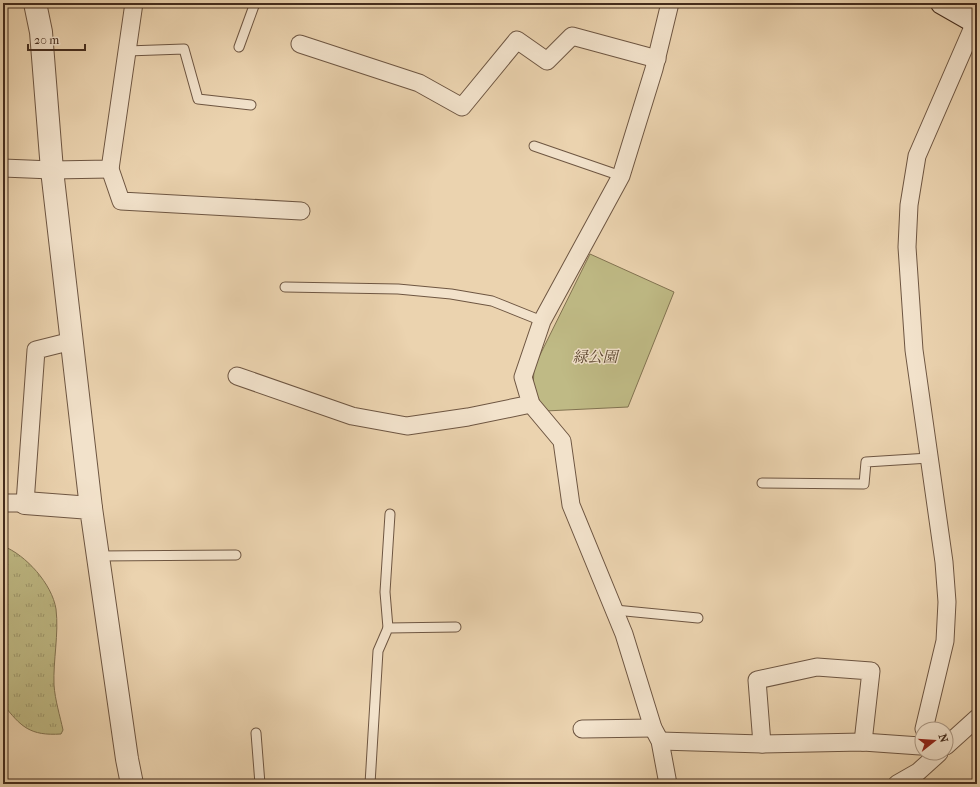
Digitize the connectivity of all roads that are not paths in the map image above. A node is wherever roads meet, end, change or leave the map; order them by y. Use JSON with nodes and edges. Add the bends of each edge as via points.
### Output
{"nodes":[{"id":1,"x":35,"y":3,"type":"edge"},
{"id":2,"x":134,"y":3,"type":"edge"},
{"id":3,"x":255,"y":3,"type":"edge"},
{"id":4,"x":670,"y":3,"type":"edge"},
{"id":5,"x":942,"y":3,"type":"edge"},
{"id":6,"x":976,"y":21,"type":"edge"},
{"id":7,"x":300,"y":44,"type":"dead end"},
{"id":8,"x":239,"y":47,"type":"dead end"},
{"id":9,"x":127,"y":51,"type":"junction"},
{"id":10,"x":657,"y":59,"type":"junction"},
{"id":11,"x":251,"y":104,"type":"dead end"},
{"id":12,"x":534,"y":146,"type":"dead end"},
{"id":13,"x":3,"y":168,"type":"edge"},
{"id":14,"x":110,"y":169,"type":"junction"},
{"id":15,"x":52,"y":170,"type":"junction"},
{"id":16,"x":621,"y":176,"type":"junction"},
{"id":17,"x":301,"y":211,"type":"dead end"},
{"id":18,"x":284,"y":287,"type":"dead end"},
{"id":19,"x":542,"y":321,"type":"junction"},
{"id":20,"x":72,"y":341,"type":"junction"},
{"id":21,"x":237,"y":376,"type":"dead end"},
{"id":22,"x":531,"y":404,"type":"junction"},
{"id":23,"x":929,"y":458,"type":"junction"},
{"id":24,"x":762,"y":483,"type":"dead end"},
{"id":25,"x":3,"y":503,"type":"edge"},
{"id":26,"x":25,"y":503,"type":"junction"},
{"id":27,"x":91,"y":508,"type":"junction"},
{"id":28,"x":390,"y":514,"type":"dead end"},
{"id":29,"x":236,"y":555,"type":"dead end"},
{"id":30,"x":98,"y":556,"type":"junction"},
{"id":31,"x":615,"y":610,"type":"junction"},
{"id":32,"x":698,"y":618,"type":"dead end"},
{"id":33,"x":456,"y":627,"type":"dead end"},
{"id":34,"x":388,"y":628,"type":"junction"},
{"id":35,"x":977,"y":718,"type":"edge"},
{"id":36,"x":926,"y":721,"type":"edge"},
{"id":37,"x":582,"y":729,"type":"dead end"},
{"id":38,"x":256,"y":733,"type":"dead end"},
{"id":39,"x":656,"y":734,"type":"junction"},
{"id":40,"x":954,"y":739,"type":"edge"},
{"id":41,"x":914,"y":741,"type":"edge"},
{"id":42,"x":863,"y":742,"type":"junction"},
{"id":43,"x":762,"y":744,"type":"junction"},
{"id":44,"x":919,"y":761,"type":"edge"},
{"id":45,"x":932,"y":761,"type":"edge"},
{"id":46,"x":918,"y":778,"type":"edge"},
{"id":47,"x":132,"y":784,"type":"edge"},
{"id":48,"x":260,"y":784,"type":"edge"},
{"id":49,"x":370,"y":784,"type":"edge"},
{"id":50,"x":668,"y":784,"type":"edge"},
{"id":51,"x":897,"y":784,"type":"edge"}],
"edges":[{"from":1,"to":15,"type":"street","via":[[41,32]]},
{"from":2,"to":9,"type":"street"},
{"from":3,"to":8,"type":"lane"},
{"from":4,"to":10,"type":"street"},
{"from":5,"to":6,"type":"street"},
{"from":6,"to":23,"type":"street","via":[[917,156],[909,205],[907,247],[914,350]]},
{"from":7,"to":10,"type":"street","via":[[419,83],[462,107],[517,40],[547,60],[572,36]]},
{"from":9,"to":11,"type":"lane","via":[[184,49],[198,99]]},
{"from":9,"to":14,"type":"street"},
{"from":10,"to":16,"type":"street"},
{"from":12,"to":16,"type":"lane"},
{"from":13,"to":15,"type":"street"},
{"from":14,"to":15,"type":"street"},
{"from":14,"to":17,"type":"street","via":[[121,201]]},
{"from":15,"to":20,"type":"street"},
{"from":16,"to":19,"type":"street"},
{"from":18,"to":19,"type":"lane","via":[[398,289],[451,294],[492,301]]},
{"from":19,"to":22,"type":"street","via":[[523,378]]},
{"from":20,"to":26,"type":"street","via":[[36,350]]},
{"from":20,"to":27,"type":"street"},
{"from":21,"to":22,"type":"street","via":[[352,416],[408,426]]},
{"from":22,"to":31,"type":"street","via":[[562,441],[571,505]]},
{"from":23,"to":24,"type":"lane","via":[[866,462],[864,484]]},
{"from":23,"to":36,"type":"street","via":[[947,602],[945,641]]},
{"from":25,"to":26,"type":"street"},
{"from":26,"to":27,"type":"street"},
{"from":27,"to":30,"type":"street"},
{"from":28,"to":34,"type":"lane","via":[[385,592]]},
{"from":29,"to":30,"type":"lane"},
{"from":30,"to":47,"type":"street"},
{"from":31,"to":32,"type":"lane"},
{"from":31,"to":39,"type":"street"},
{"from":33,"to":34,"type":"lane"},
{"from":34,"to":49,"type":"lane","via":[[378,651]]},
{"from":35,"to":40,"type":"street"},
{"from":37,"to":39,"type":"street"},
{"from":38,"to":48,"type":"lane"},
{"from":39,"to":43,"type":"street"},
{"from":39,"to":50,"type":"street"},
{"from":41,"to":42,"type":"street"},
{"from":42,"to":43,"type":"street"},
{"from":42,"to":43,"type":"street","via":[[871,671],[817,666],[757,680]]},
{"from":44,"to":46,"type":"street"},
{"from":45,"to":46,"type":"street"},
{"from":46,"to":51,"type":"street"}]}
